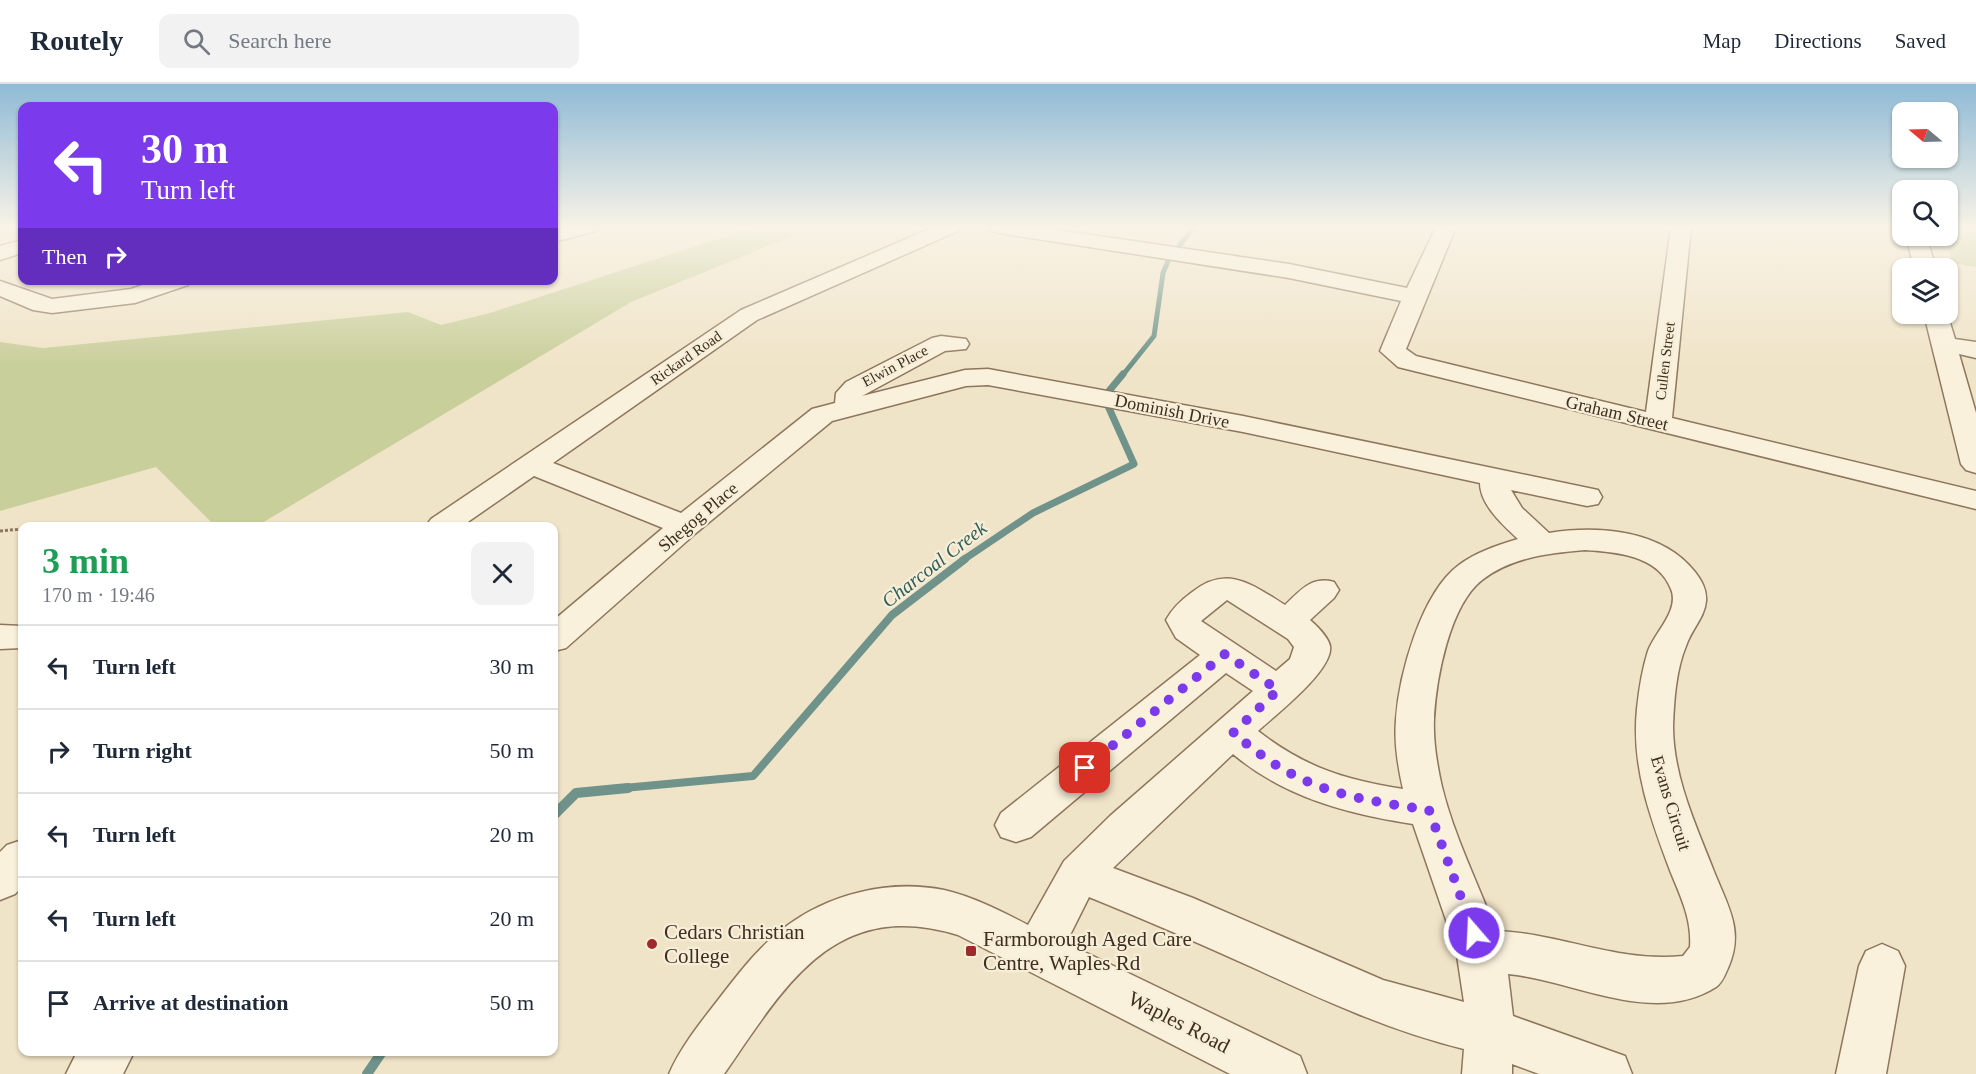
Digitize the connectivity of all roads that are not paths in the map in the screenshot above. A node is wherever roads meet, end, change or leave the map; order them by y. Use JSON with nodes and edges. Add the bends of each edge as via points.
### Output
{"nodes":[{"id":1,"x":844,"y":273,"type":"edge"},
{"id":2,"x":1300,"y":273,"type":"edge"},
{"id":3,"x":1425,"y":273,"type":"edge"},
{"id":4,"x":1675,"y":273,"type":"edge"},
{"id":5,"x":166,"y":285,"type":"edge"},
{"id":6,"x":0,"y":288,"type":"edge"},
{"id":7,"x":1415,"y":297,"type":"junction"},
{"id":8,"x":1939,"y":324,"type":"edge"},
{"id":9,"x":957,"y":344,"type":"dead end"},
{"id":10,"x":1944,"y":344,"type":"junction"},
{"id":11,"x":1976,"y":350,"type":"edge"},
{"id":12,"x":849,"y":407,"type":"junction"},
{"id":13,"x":1658,"y":423,"type":"junction"},
{"id":14,"x":1976,"y":464,"type":"edge"},
{"id":15,"x":532,"y":465,"type":"junction"},
{"id":16,"x":1495,"y":480,"type":"junction"},
{"id":17,"x":1587,"y":497,"type":"dead end"},
{"id":18,"x":1976,"y":500,"type":"edge"},
{"id":19,"x":448,"y":522,"type":"edge"},
{"id":20,"x":686,"y":526,"type":"junction"},
{"id":21,"x":1542,"y":544,"type":"junction"},
{"id":22,"x":1322,"y":590,"type":"dead end"},
{"id":23,"x":1287,"y":622,"type":"junction"},
{"id":24,"x":558,"y":636,"type":"edge"},
{"id":25,"x":1225,"y":654,"type":"junction"},
{"id":26,"x":1278,"y":690,"type":"junction"},
{"id":27,"x":1233,"y":733,"type":"junction"},
{"id":28,"x":1429,"y":810,"type":"junction"},
{"id":29,"x":1016,"y":825,"type":"dead end"},
{"id":30,"x":18,"y":862,"type":"edge"},
{"id":31,"x":1079,"y":874,"type":"junction"},
{"id":32,"x":0,"y":881,"type":"edge"},
{"id":33,"x":1038,"y":951,"type":"junction"},
{"id":34,"x":1480,"y":952,"type":"junction"},
{"id":35,"x":1882,"y":966,"type":"dead end"},
{"id":36,"x":1488,"y":1053,"type":"edge"},
{"id":37,"x":106,"y":1056,"type":"edge"},
{"id":38,"x":91,"y":1074,"type":"edge"},
{"id":39,"x":694,"y":1074,"type":"edge"},
{"id":40,"x":1282,"y":1074,"type":"edge"},
{"id":41,"x":1607,"y":1074,"type":"edge"},
{"id":42,"x":1861,"y":1074,"type":"edge"}],
"edges":[{"from":1,"to":15,"type":"street","name":"Rickard Road","via":[[749,315]]},
{"from":2,"to":7,"type":"street"},
{"from":3,"to":7,"type":"street","name":"Graham Street"},
{"from":4,"to":13,"type":"street","name":"Cullen Street"},
{"from":5,"to":6,"type":"street","via":[[135,296],[52,306]]},
{"from":7,"to":13,"type":"street","name":"Graham Street","via":[[1393,351],[1407,362]]},
{"from":8,"to":10,"type":"street"},
{"from":9,"to":12,"type":"street","name":"Elwin Place","via":[[941,343],[855,388],[849,393]]},
{"from":10,"to":11,"type":"street"},
{"from":10,"to":14,"type":"street"},
{"from":12,"to":16,"type":"street","name":"Dominish Drive","via":[[977,377],[1243,424]]},
{"from":12,"to":20,"type":"street","name":"Shegog Place","via":[[822,415]]},
{"from":13,"to":18,"type":"street","name":"Graham Street"},
{"from":15,"to":19,"type":"street","name":"Rickard Road"},
{"from":15,"to":20,"type":"street"},
{"from":16,"to":17,"type":"street","name":"Dominish Drive"},
{"from":16,"to":21,"type":"street","via":[[1494,488],[1506,508]]},
{"from":20,"to":24,"type":"street","name":"Shegog Place"},
{"from":21,"to":28,"type":"street","name":"Evans Circuit","via":[[1516,551],[1472,572],[1445,604],[1419,686],[1414,731],[1419,777]]},
{"from":21,"to":34,"type":"street","name":"Evans Circuit","via":[[1592,539],[1624,543],[1671,564],[1688,587],[1689,609],[1673,634],[1664,659],[1654,737],[1661,783],[1707,910],[1713,945],[1701,971],[1667,980],[1605,973],[1517,954]]},
{"from":22,"to":23,"type":"street"},
{"from":23,"to":25,"type":"street","via":[[1239,592],[1218,590],[1189,612],[1184,624]]},
{"from":23,"to":26,"type":"street","via":[[1307,637],[1312,654],[1303,668]]},
{"from":25,"to":26,"type":"street"},
{"from":25,"to":29,"type":"street"},
{"from":26,"to":27,"type":"street"},
{"from":27,"to":28,"type":"street","via":[[1296,776],[1354,796]]},
{"from":27,"to":31,"type":"street"},
{"from":28,"to":34,"type":"street","name":"Evans Circuit"},
{"from":30,"to":32,"type":"street"},
{"from":31,"to":33,"type":"street"},
{"from":31,"to":36,"type":"street","via":[[1178,912],[1378,1001],[1423,1016]]},
{"from":33,"to":39,"type":"street","name":"Waples Road","via":[[969,918],[927,906],[902,905],[846,917],[823,927],[780,961]]},
{"from":33,"to":40,"type":"street","name":"Waples Road"},
{"from":34,"to":36,"type":"street","name":"Evans Circuit","via":[[1488,992]]},
{"from":35,"to":42,"type":"street"},
{"from":36,"to":41,"type":"street"},
{"from":37,"to":38,"type":"street"}]}
